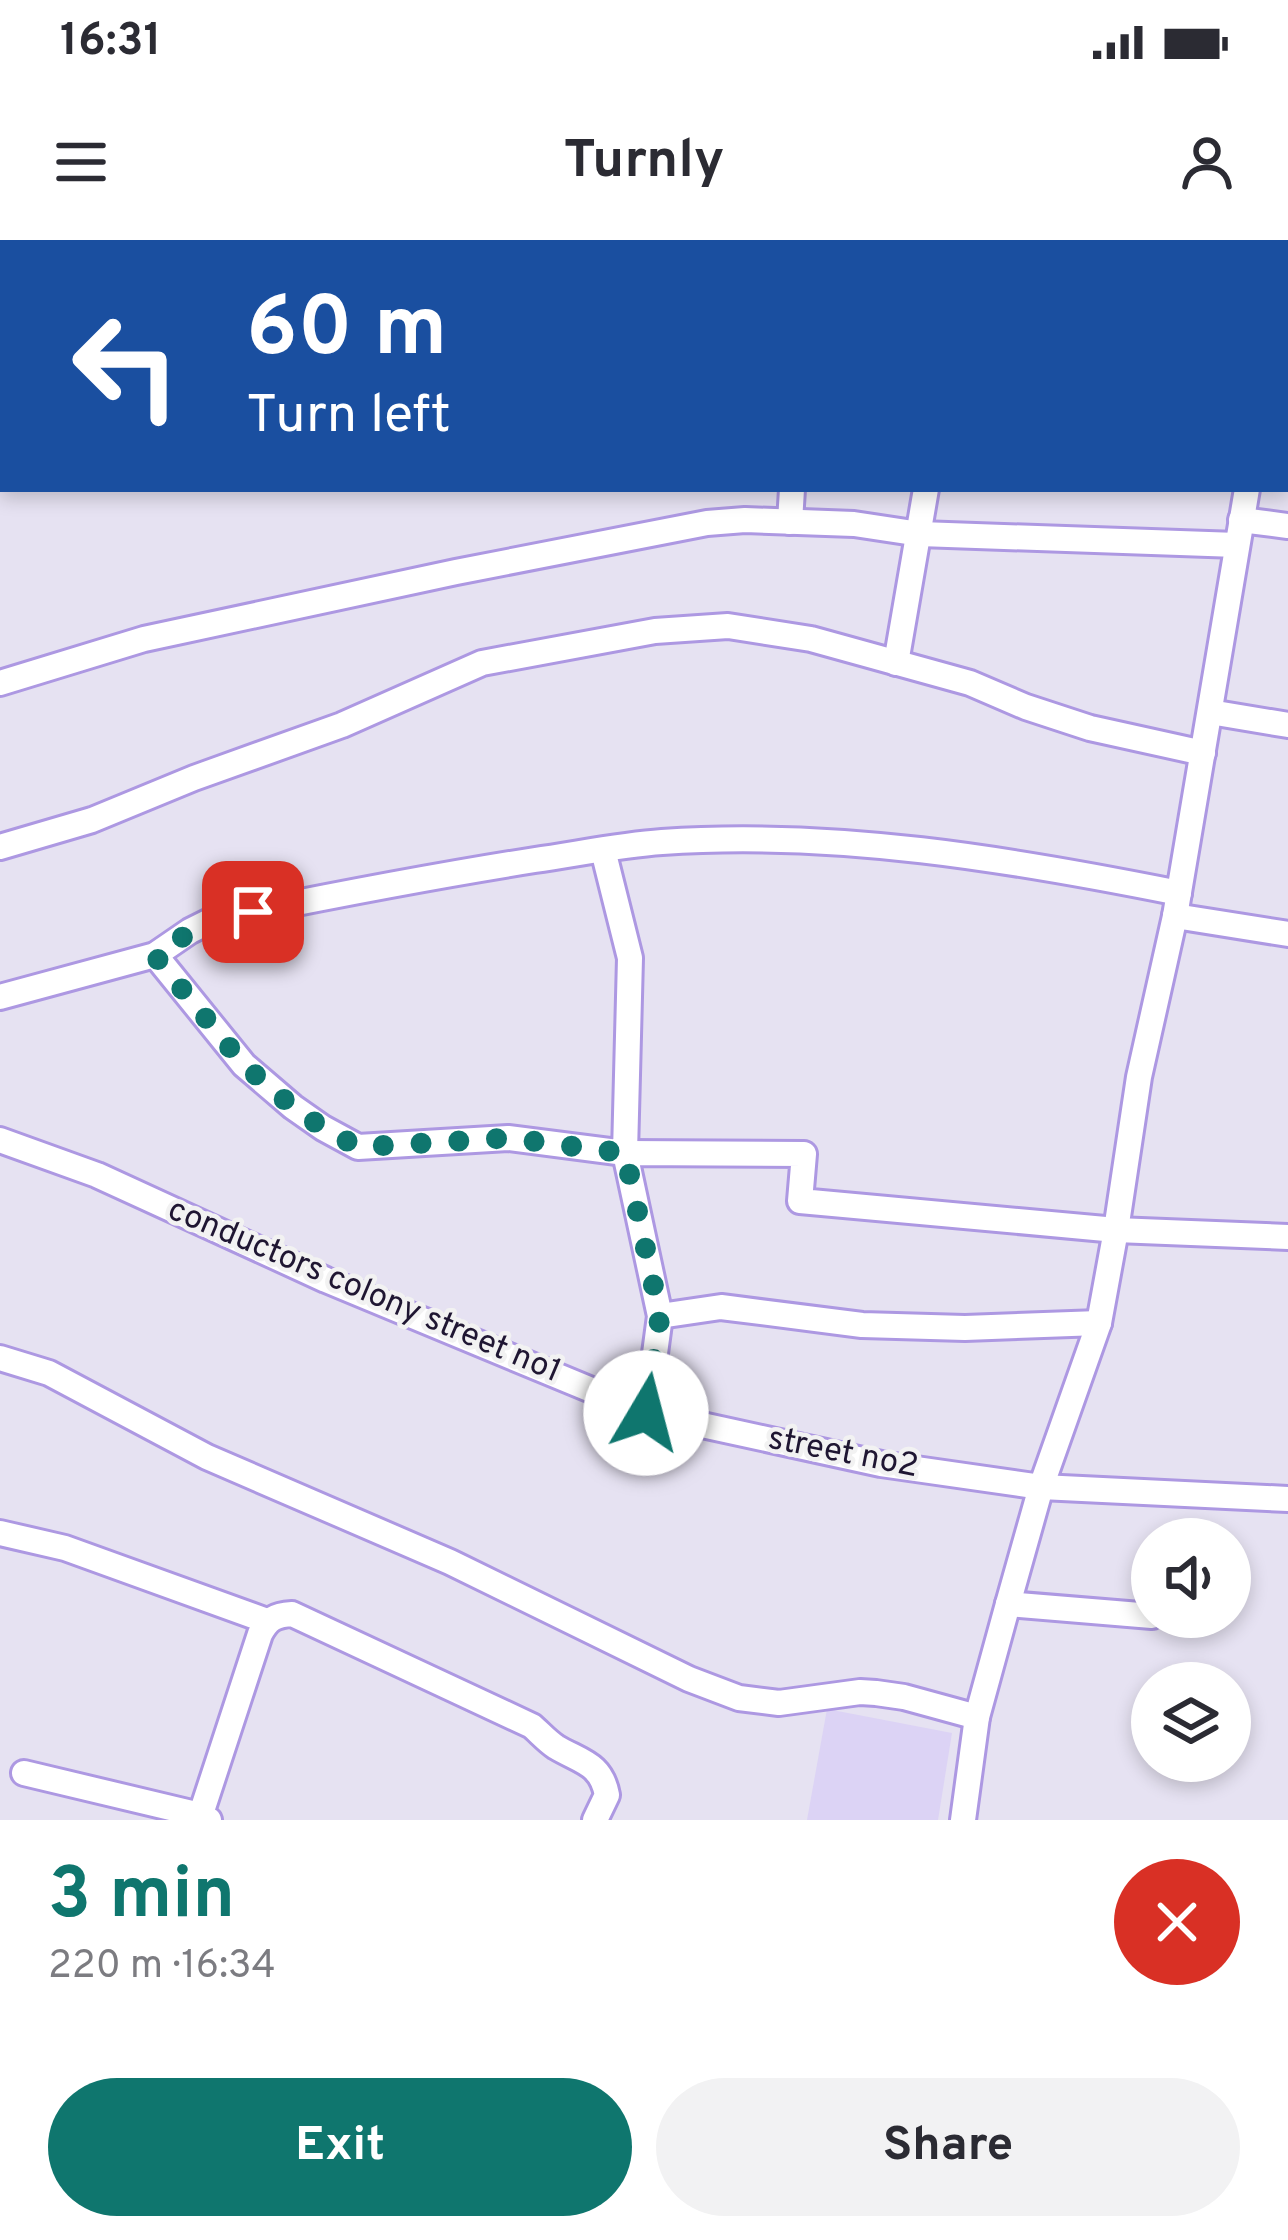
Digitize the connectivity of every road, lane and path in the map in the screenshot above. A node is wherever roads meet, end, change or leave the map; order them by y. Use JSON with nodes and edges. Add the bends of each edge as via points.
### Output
{"nodes":[{"id":1,"x":793,"y":492,"type":"edge"},
{"id":2,"x":926,"y":492,"type":"edge"},
{"id":3,"x":1246,"y":492,"type":"edge"},
{"id":4,"x":790,"y":522,"type":"junction"},
{"id":5,"x":1288,"y":526,"type":"edge"},
{"id":6,"x":1239,"y":532,"type":"junction"},
{"id":7,"x":920,"y":534,"type":"junction"},
{"id":8,"x":896,"y":663,"type":"junction"},
{"id":9,"x":0,"y":683,"type":"edge"},
{"id":10,"x":1210,"y":712,"type":"junction"},
{"id":11,"x":1288,"y":725,"type":"edge"},
{"id":12,"x":1203,"y":753,"type":"junction"},
{"id":13,"x":0,"y":848,"type":"edge"},
{"id":14,"x":603,"y":850,"type":"junction"},
{"id":15,"x":1177,"y":905,"type":"junction"},
{"id":16,"x":1288,"y":934,"type":"edge"},
{"id":17,"x":155,"y":956,"type":"junction"},
{"id":18,"x":0,"y":997,"type":"edge"},
{"id":19,"x":0,"y":1141,"type":"edge"},
{"id":20,"x":625,"y":1153,"type":"junction"},
{"id":21,"x":1116,"y":1230,"type":"junction"},
{"id":22,"x":1288,"y":1237,"type":"edge"},
{"id":23,"x":660,"y":1316,"type":"junction"},
{"id":24,"x":1099,"y":1323,"type":"junction"},
{"id":25,"x":0,"y":1358,"type":"edge"},
{"id":26,"x":646,"y":1413,"type":"junction"},
{"id":27,"x":1041,"y":1487,"type":"junction"},
{"id":28,"x":1288,"y":1498,"type":"edge"},
{"id":29,"x":0,"y":1533,"type":"edge"},
{"id":30,"x":1007,"y":1604,"type":"junction"},
{"id":31,"x":1131,"y":1614,"type":"edge"},
{"id":32,"x":267,"y":1621,"type":"junction"},
{"id":33,"x":977,"y":1718,"type":"junction"},
{"id":34,"x":24,"y":1773,"type":"dead end"},
{"id":35,"x":203,"y":1819,"type":"edge"},
{"id":36,"x":595,"y":1820,"type":"edge"},
{"id":37,"x":962,"y":1820,"type":"edge"}],
"edges":[{"from":1,"to":4,"type":"street"},
{"from":2,"to":7,"type":"street"},
{"from":3,"to":6,"type":"street"},
{"from":4,"to":7,"type":"street"},
{"from":4,"to":9,"type":"street","via":[[707,523],[476,568],[144,639]]},
{"from":5,"to":6,"type":"street"},
{"from":6,"to":7,"type":"street"},
{"from":6,"to":10,"type":"street"},
{"from":7,"to":8,"type":"street"},
{"from":8,"to":12,"type":"street","via":[[1090,728]]},
{"from":8,"to":13,"type":"street","via":[[728,626],[482,663],[342,725]]},
{"from":10,"to":11,"type":"street"},
{"from":10,"to":12,"type":"street"},
{"from":12,"to":15,"type":"street"},
{"from":14,"to":15,"type":"street","via":[[746,838],[898,847],[1051,867]]},
{"from":14,"to":17,"type":"street","via":[[212,920]]},
{"from":14,"to":20,"type":"street","via":[[630,958]]},
{"from":15,"to":16,"type":"street"},
{"from":15,"to":21,"type":"street"},
{"from":17,"to":18,"type":"street"},
{"from":17,"to":20,"type":"street","via":[[244,1065],[358,1147],[508,1138]]},
{"from":19,"to":26,"type":"street","name":"conductors colony street no1","via":[[97,1175]]},
{"from":20,"to":21,"type":"street","via":[[804,1154],[800,1201]]},
{"from":20,"to":23,"type":"street"},
{"from":21,"to":22,"type":"street"},
{"from":21,"to":24,"type":"street"},
{"from":23,"to":24,"type":"street","via":[[721,1307],[883,1326]]},
{"from":23,"to":26,"type":"street"},
{"from":24,"to":27,"type":"street"},
{"from":25,"to":33,"type":"street","via":[[49,1373],[207,1457],[739,1698],[779,1703],[877,1693]]},
{"from":26,"to":27,"type":"street","name":"street no2","via":[[881,1464]]},
{"from":27,"to":28,"type":"street","name":"street no2"},
{"from":27,"to":30,"type":"street"},
{"from":29,"to":32,"type":"street","via":[[65,1548]]},
{"from":30,"to":31,"type":"street"},
{"from":30,"to":33,"type":"street"},
{"from":32,"to":35,"type":"street"},
{"from":32,"to":36,"type":"street","via":[[292,1614],[532,1726],[600,1774],[607,1795]]},
{"from":33,"to":37,"type":"street"},
{"from":34,"to":35,"type":"street"}]}
